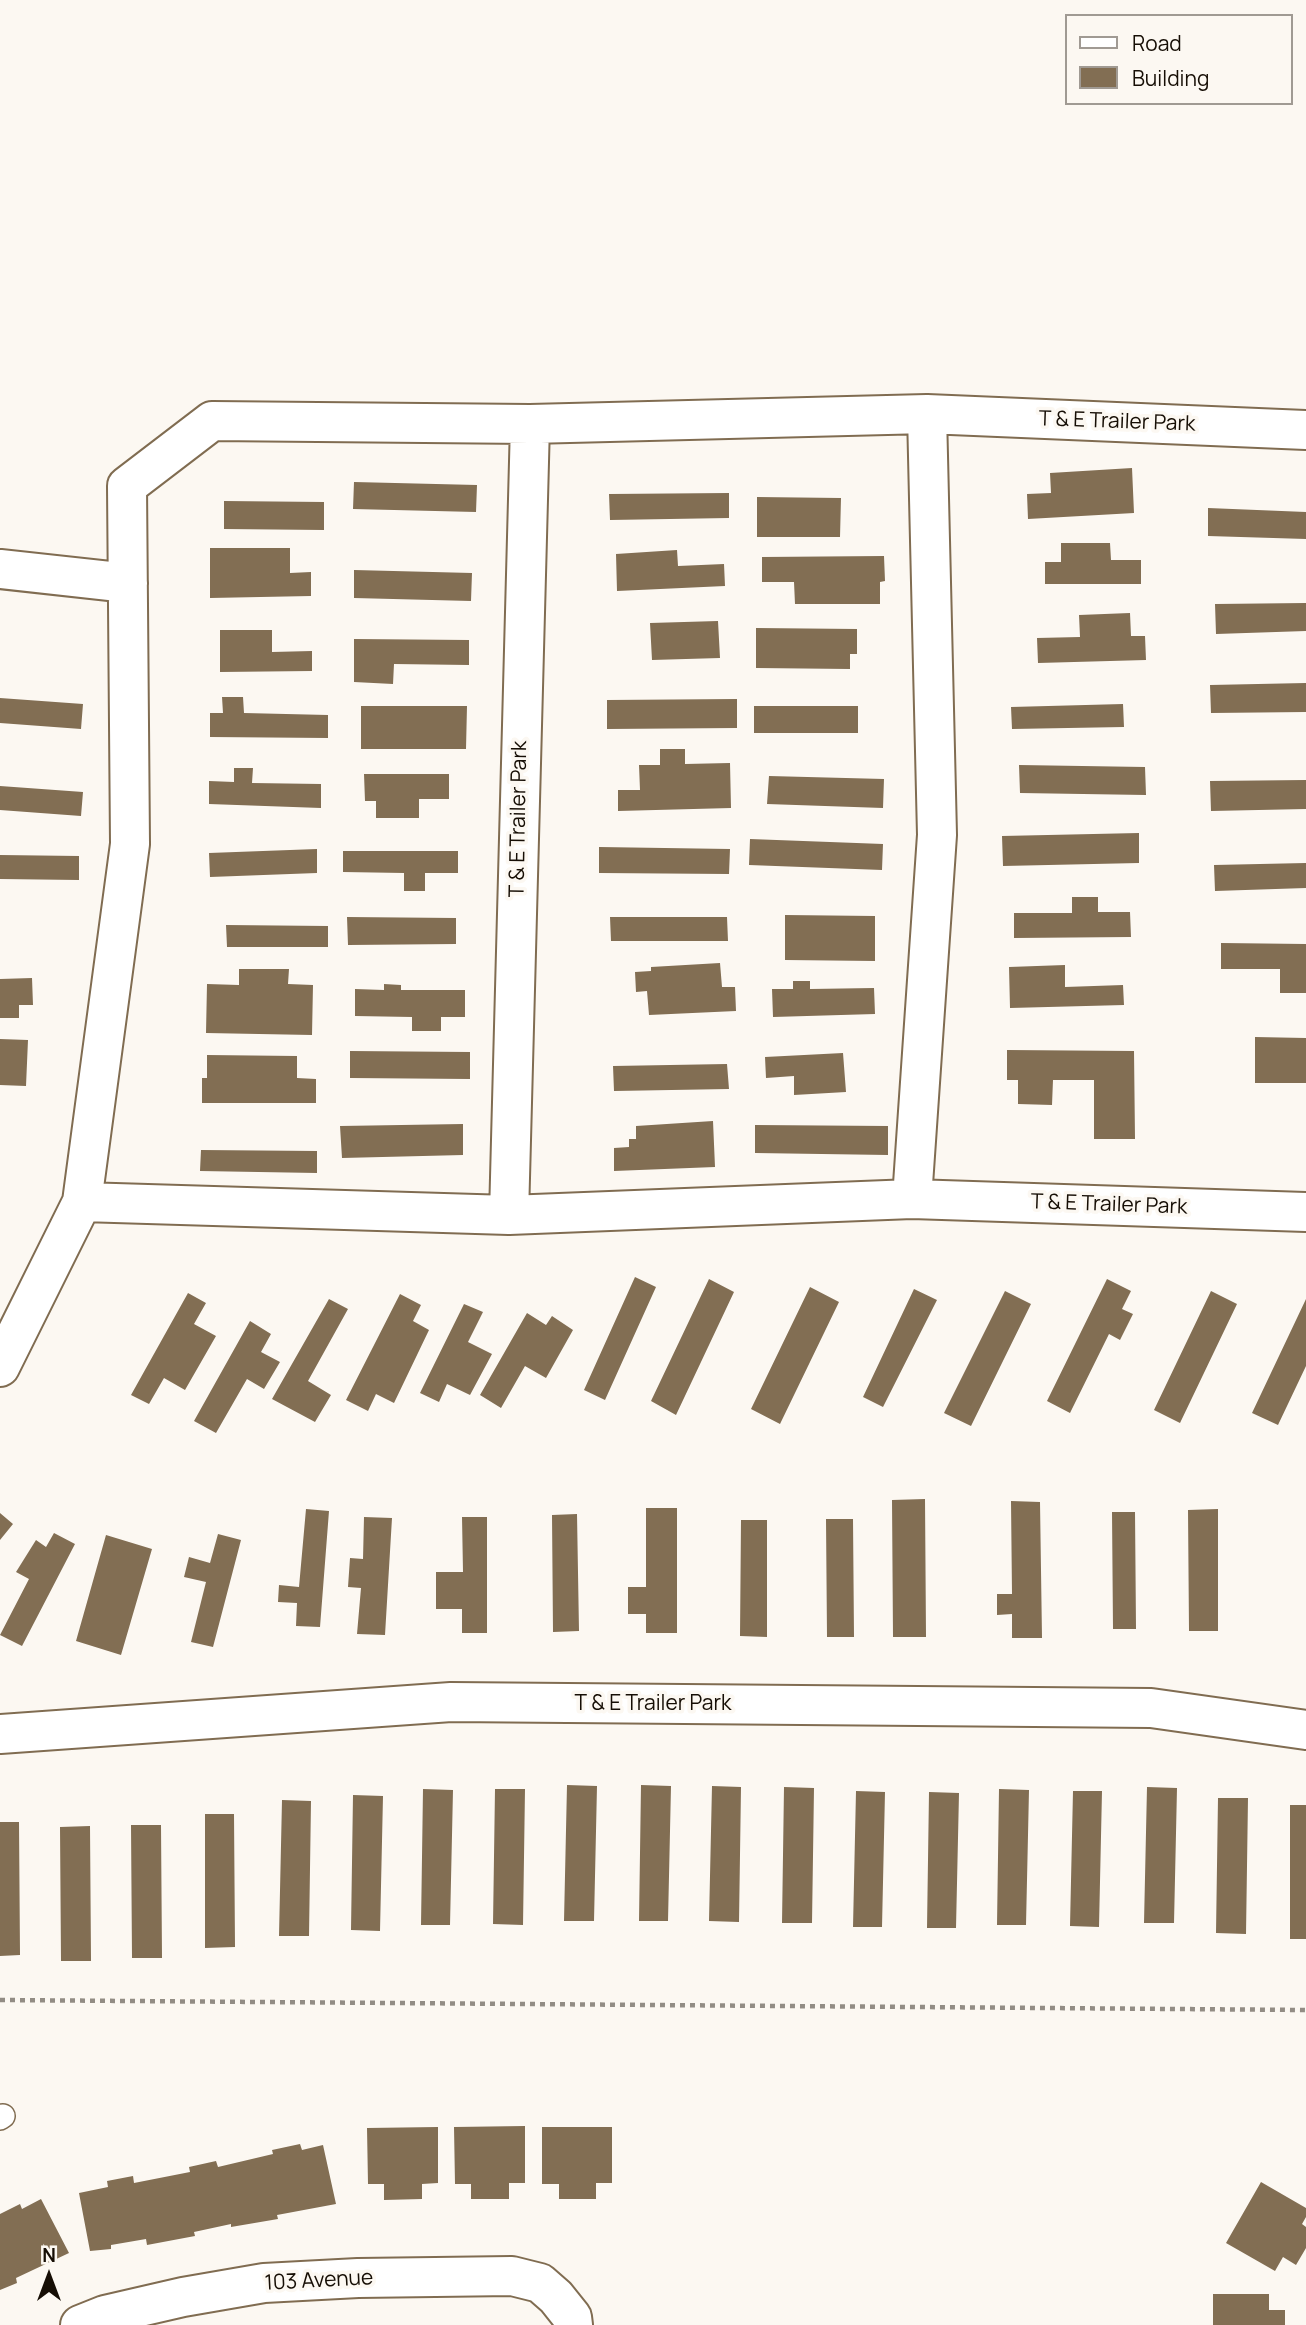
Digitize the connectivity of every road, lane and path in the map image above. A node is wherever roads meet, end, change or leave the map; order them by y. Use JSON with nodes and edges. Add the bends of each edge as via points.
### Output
{"nodes":[{"id":1,"x":927,"y":414,"type":"junction"},
{"id":2,"x":530,"y":424,"type":"junction"},
{"id":3,"x":1306,"y":430,"type":"edge"},
{"id":4,"x":0,"y":569,"type":"edge"},
{"id":5,"x":128,"y":583,"type":"junction"},
{"id":6,"x":912,"y":1199,"type":"junction"},
{"id":7,"x":82,"y":1202,"type":"junction"},
{"id":8,"x":1306,"y":1212,"type":"edge"},
{"id":9,"x":509,"y":1215,"type":"junction"},
{"id":10,"x":0,"y":1367,"type":"edge"},
{"id":11,"x":1306,"y":1730,"type":"edge"},
{"id":12,"x":0,"y":1734,"type":"edge"},
{"id":13,"x":0,"y":2000,"type":"edge"},
{"id":14,"x":1306,"y":2010,"type":"edge"},
{"id":15,"x":565,"y":2311,"type":"edge"},
{"id":16,"x":80,"y":2325,"type":"edge"}],
"edges":[{"from":1,"to":2,"type":"street","name":"T & E Trailer Park"},
{"from":1,"to":3,"type":"street","name":"T & E Trailer Park"},
{"from":1,"to":6,"type":"street","via":[[937,835]]},
{"from":2,"to":5,"type":"street","name":"T & E Trailer Park","via":[[212,421],[127,486]]},
{"from":2,"to":9,"type":"street","name":"T & E Trailer Park"},
{"from":4,"to":5,"type":"street"},
{"from":5,"to":7,"type":"street","name":"T & E Trailer Park","via":[[130,844]]},
{"from":6,"to":8,"type":"street","name":"T & E Trailer Park"},
{"from":6,"to":9,"type":"street","name":"T & E Trailer Park"},
{"from":7,"to":9,"type":"street","name":"T & E Trailer Park"},
{"from":7,"to":10,"type":"street","name":"T & E Trailer Park"},
{"from":11,"to":12,"type":"street","name":"T & E Trailer Park","via":[[1151,1708],[451,1702]]},
{"from":13,"to":14,"type":"path"},
{"from":15,"to":16,"type":"street","name":"103 Avenue","via":[[540,2283],[512,2276],[358,2277],[264,2283],[183,2297]]}]}
